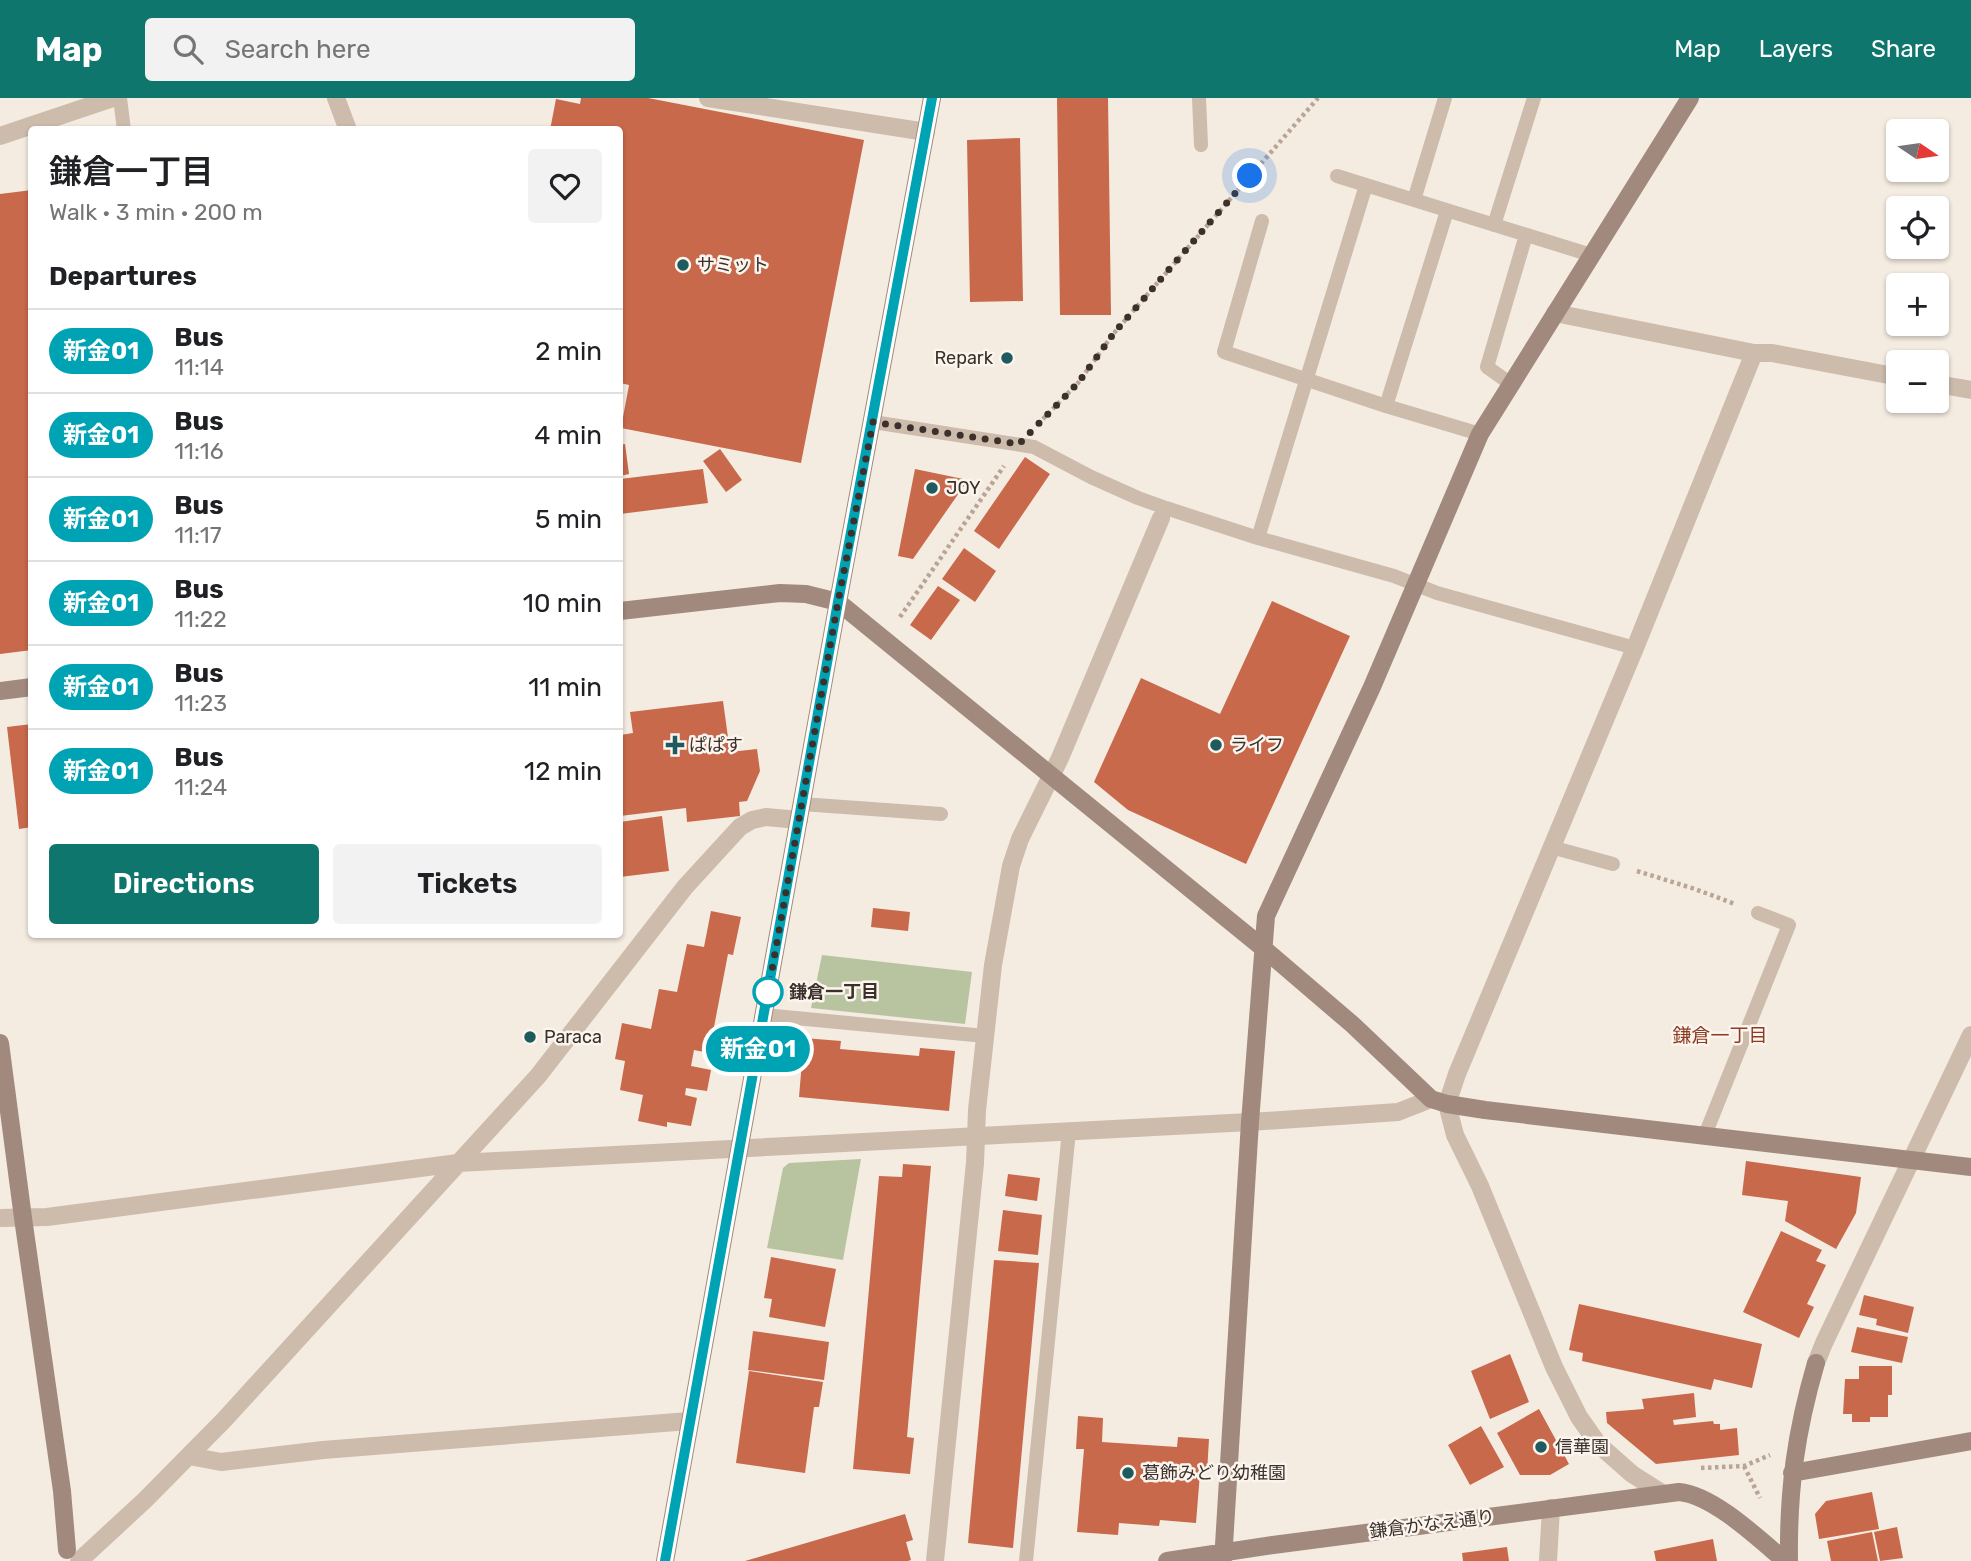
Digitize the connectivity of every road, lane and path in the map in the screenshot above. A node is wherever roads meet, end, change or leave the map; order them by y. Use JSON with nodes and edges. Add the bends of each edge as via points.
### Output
{"nodes":[{"id":1,"x":113,"y":98,"type":"edge"},
{"id":2,"x":120,"y":98,"type":"edge"},
{"id":3,"x":336,"y":98,"type":"edge"},
{"id":4,"x":708,"y":98,"type":"edge"},
{"id":5,"x":932,"y":98,"type":"edge"},
{"id":6,"x":1199,"y":98,"type":"edge"},
{"id":7,"x":1318,"y":98,"type":"edge"},
{"id":8,"x":1445,"y":98,"type":"edge"},
{"id":9,"x":1534,"y":98,"type":"edge"},
{"id":10,"x":1690,"y":98,"type":"edge"},
{"id":11,"x":30,"y":126,"type":"edge"},
{"id":12,"x":124,"y":126,"type":"edge"},
{"id":13,"x":346,"y":126,"type":"edge"},
{"id":14,"x":28,"y":127,"type":"edge"},
{"id":15,"x":926,"y":132,"type":"junction"},
{"id":16,"x":0,"y":136,"type":"edge"},
{"id":17,"x":1201,"y":145,"type":"dead end"},
{"id":18,"x":1337,"y":176,"type":"dead end"},
{"id":19,"x":1366,"y":185,"type":"junction"},
{"id":20,"x":1414,"y":200,"type":"junction"},
{"id":21,"x":1447,"y":211,"type":"junction"},
{"id":22,"x":1262,"y":221,"type":"dead end"},
{"id":23,"x":1494,"y":225,"type":"junction"},
{"id":24,"x":1526,"y":235,"type":"junction"},
{"id":25,"x":1591,"y":255,"type":"junction"},
{"id":26,"x":1555,"y":313,"type":"junction"},
{"id":27,"x":1754,"y":353,"type":"junction"},
{"id":28,"x":1886,"y":375,"type":"edge"},
{"id":29,"x":1306,"y":380,"type":"junction"},
{"id":30,"x":1511,"y":384,"type":"junction"},
{"id":31,"x":1949,"y":386,"type":"edge"},
{"id":32,"x":1971,"y":390,"type":"edge"},
{"id":33,"x":1386,"y":406,"type":"junction"},
{"id":34,"x":873,"y":422,"type":"junction"},
{"id":35,"x":1480,"y":434,"type":"junction"},
{"id":36,"x":1019,"y":444,"type":"junction"},
{"id":37,"x":1164,"y":513,"type":"junction"},
{"id":38,"x":1258,"y":538,"type":"junction"},
{"id":39,"x":1415,"y":585,"type":"junction"},
{"id":40,"x":838,"y":602,"type":"junction"},
{"id":41,"x":623,"y":611,"type":"edge"},
{"id":42,"x":899,"y":619,"type":"dead end"},
{"id":43,"x":1635,"y":648,"type":"junction"},
{"id":44,"x":28,"y":688,"type":"edge"},
{"id":45,"x":0,"y":691,"type":"edge"},
{"id":46,"x":1051,"y":776,"type":"junction"},
{"id":47,"x":801,"y":812,"type":"junction"},
{"id":48,"x":941,"y":814,"type":"dead end"},
{"id":49,"x":1551,"y":847,"type":"junction"},
{"id":50,"x":1613,"y":864,"type":"joint"},
{"id":51,"x":1758,"y":913,"type":"joint"},
{"id":52,"x":1263,"y":948,"type":"junction"},
{"id":53,"x":764,"y":1015,"type":"junction"},
{"id":54,"x":1971,"y":1035,"type":"edge"},
{"id":55,"x":985,"y":1036,"type":"junction"},
{"id":56,"x":0,"y":1043,"type":"edge"},
{"id":57,"x":1439,"y":1101,"type":"junction"},
{"id":58,"x":1250,"y":1122,"type":"junction"},
{"id":59,"x":1069,"y":1131,"type":"junction"},
{"id":60,"x":975,"y":1135,"type":"junction"},
{"id":61,"x":1705,"y":1135,"type":"junction"},
{"id":62,"x":740,"y":1149,"type":"junction"},
{"id":63,"x":1911,"y":1159,"type":"junction"},
{"id":64,"x":458,"y":1163,"type":"junction"},
{"id":65,"x":1971,"y":1167,"type":"edge"},
{"id":66,"x":0,"y":1218,"type":"edge"},
{"id":67,"x":23,"y":1218,"type":"junction"},
{"id":68,"x":689,"y":1421,"type":"junction"},
{"id":69,"x":1971,"y":1441,"type":"edge"},
{"id":70,"x":1771,"y":1454,"type":"dead end"},
{"id":71,"x":189,"y":1456,"type":"junction"},
{"id":72,"x":1744,"y":1466,"type":"junction"},
{"id":73,"x":1697,"y":1468,"type":"dead end"},
{"id":74,"x":1792,"y":1473,"type":"junction"},
{"id":75,"x":1662,"y":1493,"type":"junction"},
{"id":76,"x":1760,"y":1498,"type":"dead end"},
{"id":77,"x":1550,"y":1508,"type":"junction"},
{"id":78,"x":72,"y":1557,"type":"edge"},
{"id":79,"x":1223,"y":1557,"type":"edge"},
{"id":80,"x":665,"y":1561,"type":"edge"},
{"id":81,"x":936,"y":1561,"type":"edge"},
{"id":82,"x":1026,"y":1561,"type":"edge"},
{"id":83,"x":1167,"y":1561,"type":"edge"},
{"id":84,"x":1548,"y":1561,"type":"edge"},
{"id":85,"x":1787,"y":1561,"type":"edge"}],
"edges":[{"from":1,"to":11,"type":"street"},
{"from":2,"to":12,"type":"lane"},
{"from":3,"to":13,"type":"street"},
{"from":4,"to":15,"type":"street"},
{"from":5,"to":15,"type":"street"},
{"from":6,"to":17,"type":"lane"},
{"from":7,"to":36,"type":"path","via":[[1114,333],[1078,383]]},
{"from":8,"to":20,"type":"lane"},
{"from":9,"to":23,"type":"lane"},
{"from":10,"to":25,"type":"street"},
{"from":14,"to":16,"type":"street"},
{"from":15,"to":34,"type":"street"},
{"from":18,"to":19,"type":"lane"},
{"from":19,"to":20,"type":"lane"},
{"from":19,"to":29,"type":"lane"},
{"from":20,"to":21,"type":"lane"},
{"from":21,"to":23,"type":"lane"},
{"from":21,"to":33,"type":"lane"},
{"from":22,"to":29,"type":"lane","via":[[1224,352]]},
{"from":23,"to":24,"type":"lane"},
{"from":24,"to":25,"type":"lane"},
{"from":24,"to":30,"type":"lane","via":[[1487,367]]},
{"from":25,"to":26,"type":"street"},
{"from":26,"to":27,"type":"street"},
{"from":26,"to":30,"type":"street"},
{"from":27,"to":28,"type":"street"},
{"from":27,"to":43,"type":"street"},
{"from":29,"to":33,"type":"lane"},
{"from":29,"to":38,"type":"lane"},
{"from":30,"to":35,"type":"street"},
{"from":31,"to":32,"type":"street"},
{"from":33,"to":35,"type":"lane"},
{"from":34,"to":36,"type":"lane"},
{"from":34,"to":40,"type":"street"},
{"from":35,"to":39,"type":"street"},
{"from":36,"to":37,"type":"lane","via":[[1034,447]]},
{"from":36,"to":42,"type":"path"},
{"from":37,"to":38,"type":"lane"},
{"from":37,"to":46,"type":"street"},
{"from":38,"to":39,"type":"lane"},
{"from":39,"to":43,"type":"lane"},
{"from":39,"to":52,"type":"street","via":[[1266,916]]},
{"from":40,"to":41,"type":"street","via":[[780,593]]},
{"from":40,"to":46,"type":"street"},
{"from":40,"to":47,"type":"street"},
{"from":43,"to":49,"type":"street"},
{"from":44,"to":45,"type":"street"},
{"from":46,"to":52,"type":"street"},
{"from":46,"to":55,"type":"street","via":[[1012,866]]},
{"from":47,"to":48,"type":"lane"},
{"from":47,"to":53,"type":"street"},
{"from":47,"to":64,"type":"street","via":[[752,820],[740,827],[685,887],[538,1076]]},
{"from":49,"to":50,"type":"lane"},
{"from":49,"to":57,"type":"street","via":[[1457,1074]]},
{"from":50,"to":51,"type":"path"},
{"from":51,"to":61,"type":"lane","via":[[1789,925]]},
{"from":52,"to":57,"type":"street"},
{"from":52,"to":58,"type":"street"},
{"from":53,"to":55,"type":"lane"},
{"from":53,"to":62,"type":"street"},
{"from":54,"to":63,"type":"street"},
{"from":55,"to":60,"type":"street"},
{"from":56,"to":67,"type":"street"},
{"from":57,"to":58,"type":"street","via":[[1398,1112]]},
{"from":57,"to":61,"type":"street"},
{"from":57,"to":75,"type":"street","via":[[1579,1417],[1614,1460]]},
{"from":58,"to":59,"type":"street"},
{"from":58,"to":79,"type":"street"},
{"from":59,"to":60,"type":"street"},
{"from":59,"to":82,"type":"lane"},
{"from":60,"to":62,"type":"street"},
{"from":60,"to":81,"type":"street"},
{"from":61,"to":63,"type":"street"},
{"from":62,"to":64,"type":"street"},
{"from":62,"to":68,"type":"street"},
{"from":63,"to":65,"type":"street"},
{"from":63,"to":74,"type":"street","via":[[1816,1363]]},
{"from":64,"to":67,"type":"street"},
{"from":64,"to":71,"type":"street"},
{"from":66,"to":67,"type":"street"},
{"from":67,"to":78,"type":"street"},
{"from":68,"to":71,"type":"street","via":[[221,1462]]},
{"from":68,"to":80,"type":"street"},
{"from":69,"to":74,"type":"street"},
{"from":70,"to":72,"type":"path"},
{"from":71,"to":78,"type":"street","via":[[145,1500]]},
{"from":72,"to":73,"type":"path"},
{"from":72,"to":76,"type":"path"},
{"from":74,"to":85,"type":"street"},
{"from":75,"to":77,"type":"street","name":"鎌倉かなえ通り"},
{"from":75,"to":85,"type":"street","name":"鎌倉かなえ通り","via":[[1696,1495]]},
{"from":77,"to":79,"type":"street","name":"鎌倉かなえ通り"},
{"from":77,"to":84,"type":"street"},
{"from":79,"to":83,"type":"street","name":"鎌倉かなえ通り"}]}
